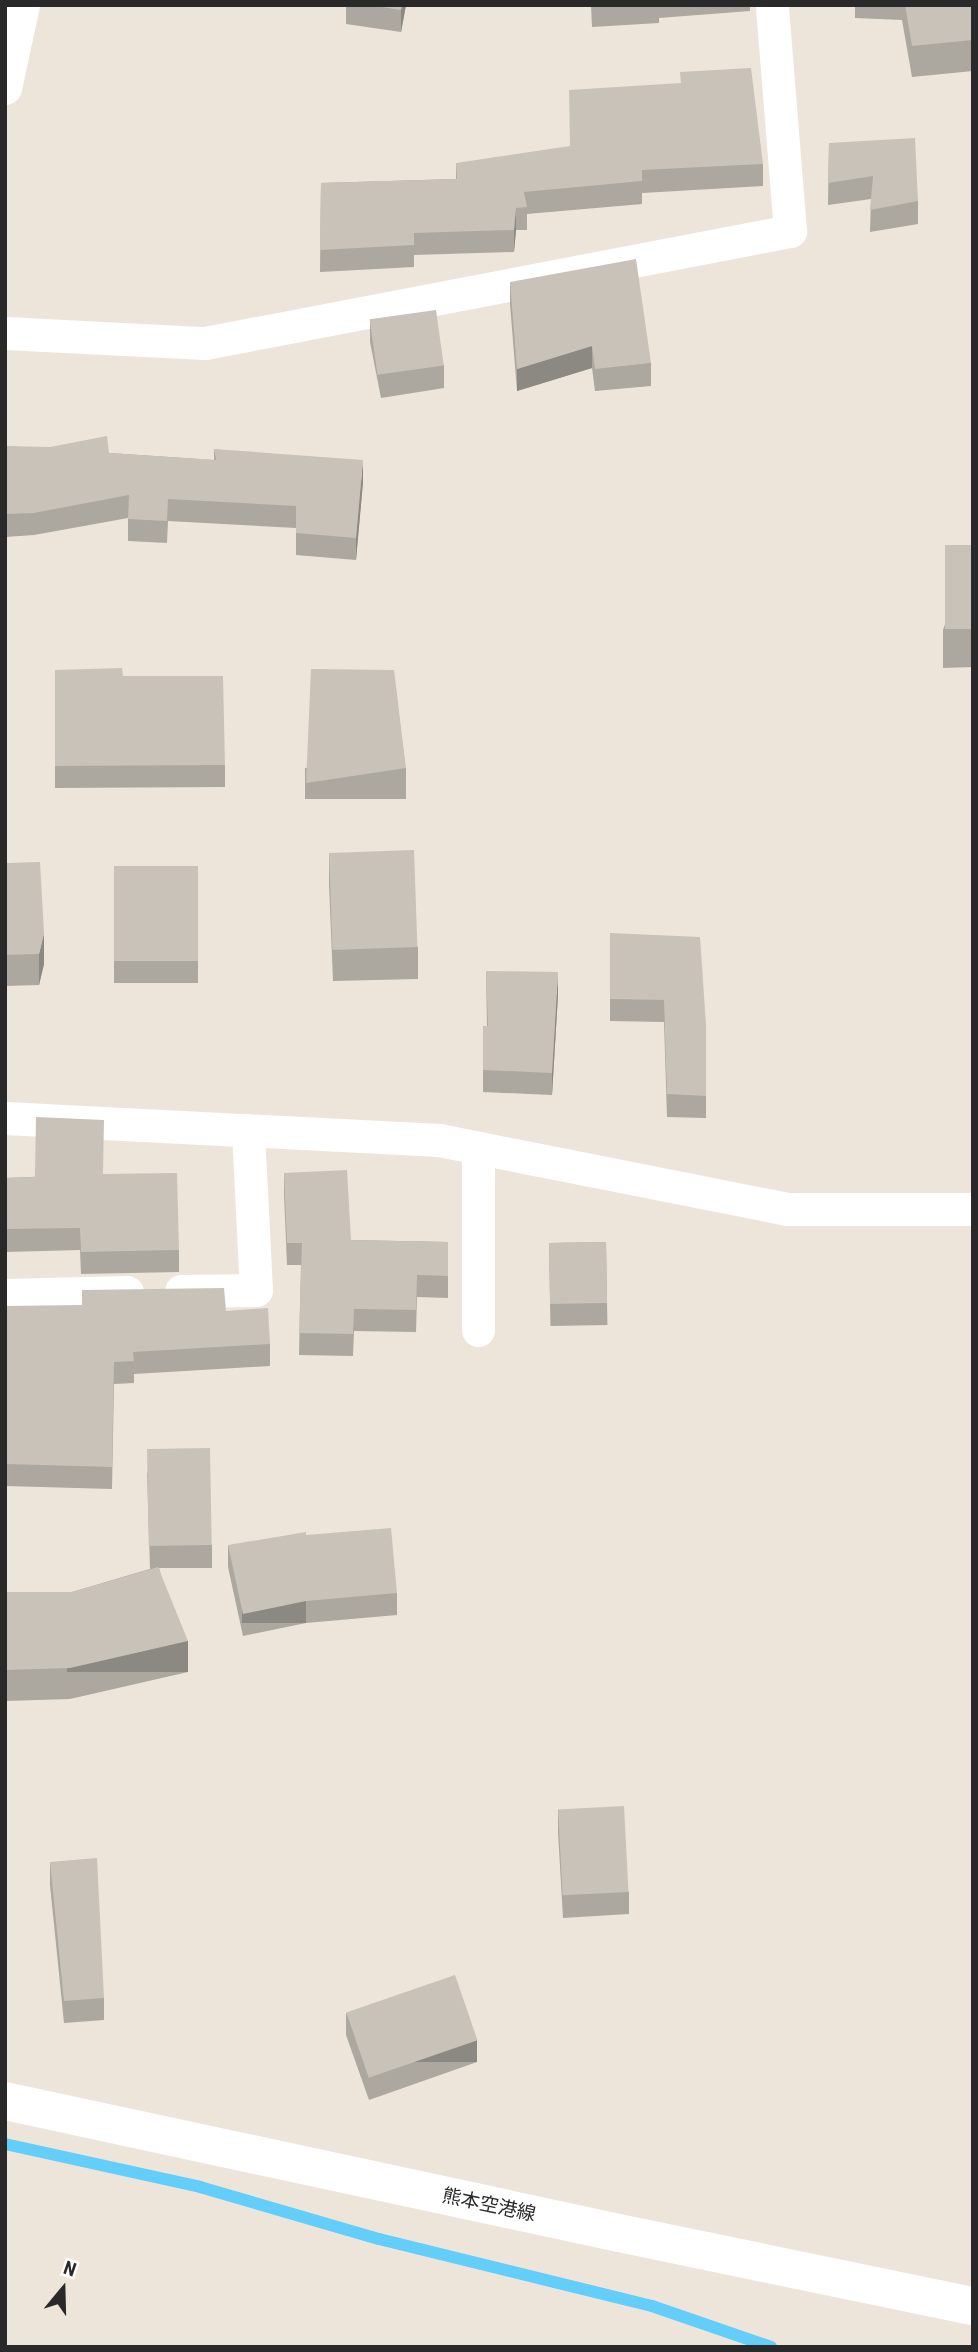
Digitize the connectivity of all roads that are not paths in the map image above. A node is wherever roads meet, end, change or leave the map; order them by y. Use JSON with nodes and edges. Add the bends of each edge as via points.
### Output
{"nodes":[{"id":1,"x":23,"y":5,"type":"edge"},
{"id":2,"x":772,"y":5,"type":"edge"},
{"id":3,"x":5,"y":88,"type":"edge"},
{"id":4,"x":5,"y":333,"type":"edge"},
{"id":5,"x":5,"y":1118,"type":"edge"},
{"id":6,"x":248,"y":1130,"type":"junction"},
{"id":7,"x":478,"y":1148,"type":"junction"},
{"id":8,"x":973,"y":1209,"type":"edge"},
{"id":9,"x":5,"y":1295,"type":"edge"},
{"id":10,"x":478,"y":1329,"type":"dead end"},
{"id":11,"x":5,"y":2101,"type":"edge"},
{"id":12,"x":973,"y":2306,"type":"edge"}],
"edges":[{"from":1,"to":3,"type":"street"},
{"from":2,"to":4,"type":"street","via":[[790,231],[205,343]]},
{"from":5,"to":6,"type":"street"},
{"from":6,"to":7,"type":"street","via":[[439,1140]]},
{"from":6,"to":9,"type":"street","via":[[256,1290]]},
{"from":7,"to":8,"type":"street","via":[[787,1209]]},
{"from":7,"to":10,"type":"street"},
{"from":11,"to":12,"type":"main road","name":"熊本空港線"}]}
